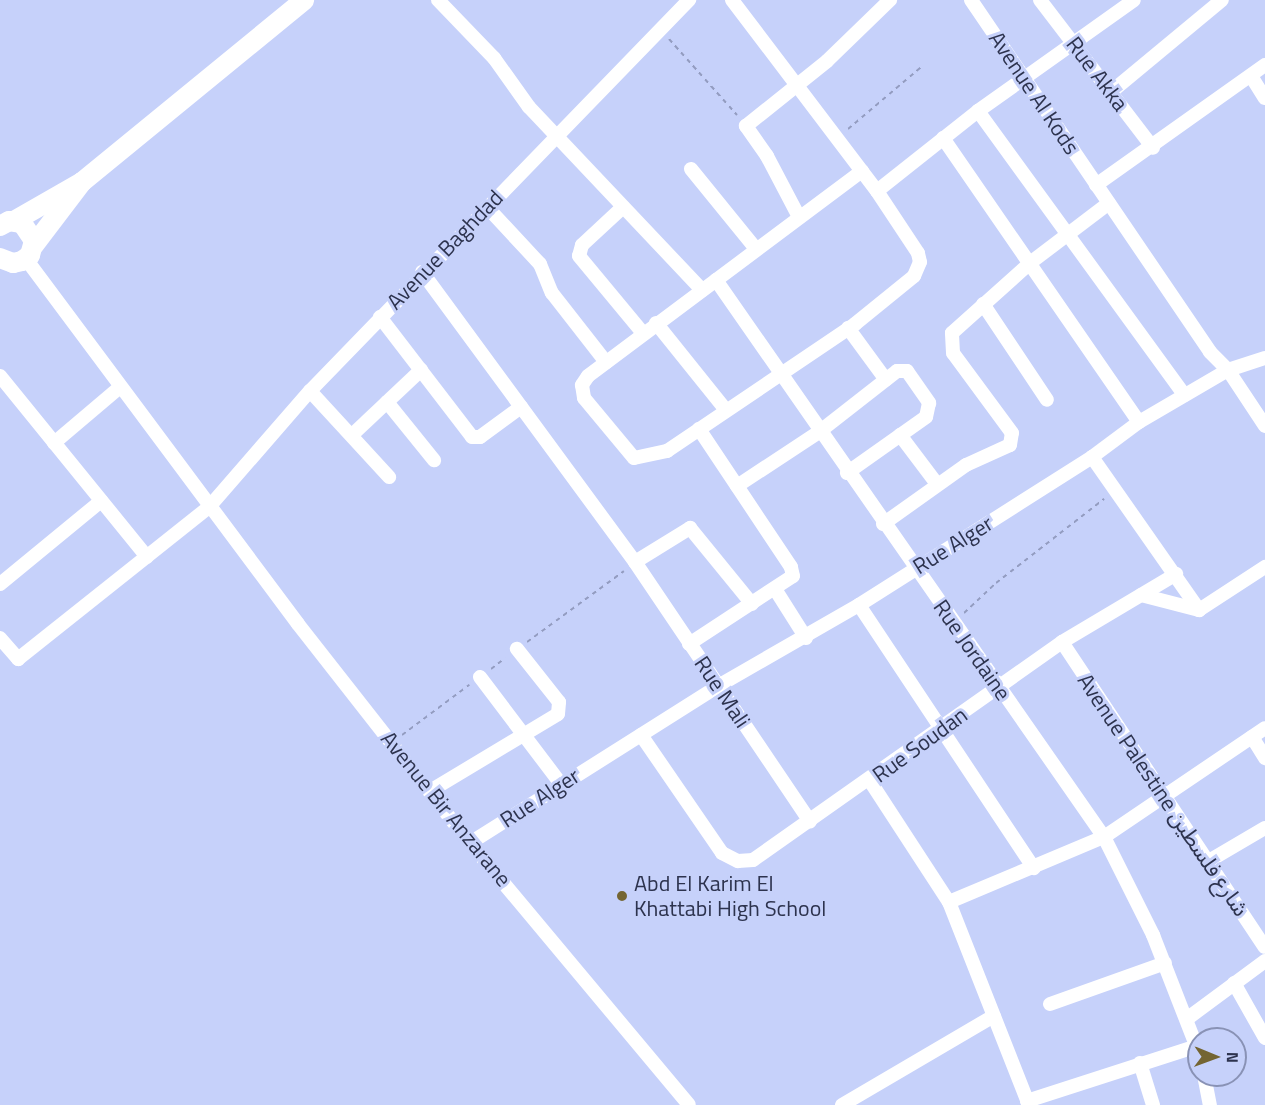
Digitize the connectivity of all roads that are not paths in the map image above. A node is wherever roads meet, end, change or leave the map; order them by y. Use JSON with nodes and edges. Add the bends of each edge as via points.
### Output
{"nodes":[{"id":1,"x":304,"y":0,"type":"edge"},
{"id":2,"x":438,"y":0,"type":"edge"},
{"id":3,"x":689,"y":0,"type":"edge"},
{"id":4,"x":732,"y":0,"type":"edge"},
{"id":5,"x":971,"y":0,"type":"edge"},
{"id":6,"x":1040,"y":0,"type":"edge"},
{"id":7,"x":1134,"y":0,"type":"edge"},
{"id":8,"x":1222,"y":0,"type":"edge"},
{"id":9,"x":884,"y":2,"type":"edge"},
{"id":10,"x":1075,"y":44,"type":"junction"},
{"id":11,"x":1265,"y":65,"type":"edge"},
{"id":12,"x":1251,"y":76,"type":"junction"},
{"id":13,"x":1024,"y":77,"type":"junction"},
{"id":14,"x":796,"y":88,"type":"junction"},
{"id":15,"x":1111,"y":92,"type":"junction"},
{"id":16,"x":1265,"y":98,"type":"edge"},
{"id":17,"x":978,"y":111,"type":"junction"},
{"id":18,"x":558,"y":136,"type":"junction"},
{"id":19,"x":943,"y":138,"type":"junction"},
{"id":20,"x":1153,"y":148,"type":"junction"},
{"id":21,"x":691,"y":169,"type":"dead end"},
{"id":22,"x":862,"y":171,"type":"junction"},
{"id":23,"x":82,"y":182,"type":"junction"},
{"id":24,"x":1096,"y":185,"type":"junction"},
{"id":25,"x":877,"y":191,"type":"junction"},
{"id":26,"x":1109,"y":203,"type":"junction"},
{"id":27,"x":487,"y":207,"type":"junction"},
{"id":28,"x":623,"y":207,"type":"junction"},
{"id":29,"x":799,"y":217,"type":"junction"},
{"id":30,"x":3,"y":224,"type":"edge"},
{"id":31,"x":1068,"y":235,"type":"junction"},
{"id":32,"x":756,"y":249,"type":"junction"},
{"id":33,"x":15,"y":259,"type":"edge"},
{"id":34,"x":1030,"y":263,"type":"junction"},
{"id":35,"x":422,"y":272,"type":"junction"},
{"id":36,"x":716,"y":280,"type":"junction"},
{"id":37,"x":702,"y":290,"type":"junction"},
{"id":38,"x":983,"y":304,"type":"junction"},
{"id":39,"x":380,"y":317,"type":"junction"},
{"id":40,"x":656,"y":323,"type":"junction"},
{"id":41,"x":848,"y":328,"type":"junction"},
{"id":42,"x":642,"y":333,"type":"junction"},
{"id":43,"x":1265,"y":358,"type":"edge"},
{"id":44,"x":606,"y":362,"type":"junction"},
{"id":45,"x":421,"y":369,"type":"junction"},
{"id":46,"x":1228,"y":370,"type":"junction"},
{"id":47,"x":778,"y":374,"type":"junction"},
{"id":48,"x":0,"y":376,"type":"edge"},
{"id":49,"x":886,"y":380,"type":"junction"},
{"id":50,"x":120,"y":387,"type":"junction"},
{"id":51,"x":310,"y":391,"type":"junction"},
{"id":52,"x":1184,"y":395,"type":"junction"},
{"id":53,"x":1047,"y":400,"type":"dead end"},
{"id":54,"x":387,"y":402,"type":"junction"},
{"id":55,"x":521,"y":407,"type":"junction"},
{"id":56,"x":726,"y":410,"type":"junction"},
{"id":57,"x":1139,"y":422,"type":"junction"},
{"id":58,"x":1265,"y":426,"type":"edge"},
{"id":59,"x":699,"y":429,"type":"junction"},
{"id":60,"x":819,"y":432,"type":"junction"},
{"id":61,"x":352,"y":435,"type":"junction"},
{"id":62,"x":900,"y":435,"type":"junction"},
{"id":63,"x":54,"y":443,"type":"junction"},
{"id":64,"x":1092,"y":457,"type":"junction"},
{"id":65,"x":434,"y":460,"type":"dead end"},
{"id":66,"x":847,"y":473,"type":"junction"},
{"id":67,"x":389,"y":477,"type":"dead end"},
{"id":68,"x":937,"y":484,"type":"junction"},
{"id":69,"x":737,"y":486,"type":"junction"},
{"id":70,"x":101,"y":501,"type":"junction"},
{"id":71,"x":209,"y":507,"type":"junction"},
{"id":72,"x":884,"y":524,"type":"junction"},
{"id":73,"x":147,"y":557,"type":"junction"},
{"id":74,"x":635,"y":562,"type":"junction"},
{"id":75,"x":1265,"y":567,"type":"edge"},
{"id":76,"x":915,"y":568,"type":"junction"},
{"id":77,"x":1176,"y":574,"type":"junction"},
{"id":78,"x":0,"y":584,"type":"edge"},
{"id":79,"x":775,"y":589,"type":"junction"},
{"id":80,"x":1141,"y":595,"type":"junction"},
{"id":81,"x":752,"y":604,"type":"junction"},
{"id":82,"x":859,"y":605,"type":"junction"},
{"id":83,"x":1199,"y":610,"type":"junction"},
{"id":84,"x":0,"y":638,"type":"edge"},
{"id":85,"x":806,"y":638,"type":"junction"},
{"id":86,"x":1062,"y":642,"type":"junction"},
{"id":87,"x":689,"y":644,"type":"junction"},
{"id":88,"x":517,"y":649,"type":"dead end"},
{"id":89,"x":480,"y":677,"type":"dead end"},
{"id":90,"x":718,"y":686,"type":"junction"},
{"id":91,"x":999,"y":687,"type":"junction"},
{"id":92,"x":1265,"y":728,"type":"edge"},
{"id":93,"x":943,"y":729,"type":"junction"},
{"id":94,"x":641,"y":735,"type":"junction"},
{"id":95,"x":524,"y":736,"type":"junction"},
{"id":96,"x":1252,"y":737,"type":"junction"},
{"id":97,"x":1265,"y":758,"type":"edge"},
{"id":98,"x":870,"y":781,"type":"junction"},
{"id":99,"x":561,"y":784,"type":"junction"},
{"id":100,"x":430,"y":791,"type":"junction"},
{"id":101,"x":1163,"y":798,"type":"junction"},
{"id":102,"x":810,"y":821,"type":"junction"},
{"id":103,"x":1265,"y":828,"type":"edge"},
{"id":104,"x":1104,"y":837,"type":"junction"},
{"id":105,"x":470,"y":843,"type":"junction"},
{"id":106,"x":1207,"y":862,"type":"junction"},
{"id":107,"x":1034,"y":868,"type":"junction"},
{"id":108,"x":949,"y":902,"type":"junction"},
{"id":109,"x":1265,"y":947,"type":"edge"},
{"id":110,"x":1265,"y":961,"type":"edge"},
{"id":111,"x":1165,"y":963,"type":"junction"},
{"id":112,"x":1234,"y":983,"type":"junction"},
{"id":113,"x":1050,"y":1004,"type":"dead end"},
{"id":114,"x":994,"y":1016,"type":"junction"},
{"id":115,"x":1188,"y":1018,"type":"junction"},
{"id":116,"x":1191,"y":1027,"type":"edge"},
{"id":117,"x":1265,"y":1038,"type":"edge"},
{"id":118,"x":1187,"y":1052,"type":"edge"},
{"id":119,"x":1140,"y":1063,"type":"junction"},
{"id":120,"x":1206,"y":1087,"type":"edge"},
{"id":121,"x":1028,"y":1103,"type":"edge"},
{"id":122,"x":689,"y":1105,"type":"edge"},
{"id":123,"x":842,"y":1105,"type":"edge"},
{"id":124,"x":1153,"y":1105,"type":"edge"},
{"id":125,"x":1210,"y":1105,"type":"edge"}],
"edges":[{"from":1,"to":23,"type":"main road"},
{"from":2,"to":18,"type":"street","via":[[494,58],[529,107]]},
{"from":3,"to":18,"type":"street","name":"Avenue Baghdad"},
{"from":4,"to":14,"type":"street"},
{"from":5,"to":13,"type":"street","name":"Avenue Al Kods"},
{"from":6,"to":10,"type":"street","name":"Rue Akka"},
{"from":7,"to":10,"type":"street"},
{"from":8,"to":15,"type":"street"},
{"from":9,"to":14,"type":"street"},
{"from":10,"to":13,"type":"street"},
{"from":10,"to":15,"type":"street","name":"Rue Akka"},
{"from":11,"to":12,"type":"street"},
{"from":12,"to":16,"type":"street"},
{"from":12,"to":20,"type":"street"},
{"from":13,"to":17,"type":"street"},
{"from":13,"to":24,"type":"street","name":"Avenue Al Kods"},
{"from":14,"to":22,"type":"street"},
{"from":14,"to":29,"type":"street","via":[[746,126],[767,156]]},
{"from":15,"to":20,"type":"street","name":"Rue Akka"},
{"from":17,"to":19,"type":"street"},
{"from":17,"to":31,"type":"street"},
{"from":18,"to":27,"type":"street","name":"Avenue Baghdad"},
{"from":18,"to":28,"type":"street"},
{"from":19,"to":25,"type":"street"},
{"from":19,"to":34,"type":"street"},
{"from":20,"to":24,"type":"street"},
{"from":21,"to":32,"type":"street"},
{"from":22,"to":25,"type":"street"},
{"from":22,"to":29,"type":"street"},
{"from":23,"to":30,"type":"main road"},
{"from":23,"to":33,"type":"main road"},
{"from":24,"to":26,"type":"street","name":"Avenue Al Kods"},
{"from":25,"to":41,"type":"street","via":[[920,262],[914,276]]},
{"from":26,"to":31,"type":"street"},
{"from":26,"to":46,"type":"street","name":"Avenue Al Kods","via":[[1210,352]]},
{"from":27,"to":35,"type":"street","name":"Avenue Baghdad"},
{"from":27,"to":44,"type":"street","via":[[540,264],[552,293]]},
{"from":28,"to":37,"type":"street"},
{"from":28,"to":42,"type":"street","via":[[582,245],[579,256]]},
{"from":29,"to":32,"type":"street"},
{"from":30,"to":33,"type":"main road","via":[[29,228]]},
{"from":31,"to":34,"type":"street"},
{"from":31,"to":52,"type":"street"},
{"from":32,"to":36,"type":"street"},
{"from":33,"to":50,"type":"street","name":"Avenue Bir Anzarane"},
{"from":34,"to":38,"type":"street"},
{"from":34,"to":57,"type":"street"},
{"from":35,"to":39,"type":"street","name":"Avenue Baghdad"},
{"from":35,"to":55,"type":"street","name":"Rue Mali"},
{"from":36,"to":37,"type":"street"},
{"from":36,"to":47,"type":"street","name":"Rue Jordaine"},
{"from":37,"to":40,"type":"street"},
{"from":38,"to":53,"type":"street"},
{"from":38,"to":68,"type":"street","via":[[952,333],[951,346],[1012,439],[1005,450],[981,458]]},
{"from":39,"to":45,"type":"street"},
{"from":39,"to":51,"type":"street","name":"Avenue Baghdad"},
{"from":40,"to":42,"type":"street"},
{"from":40,"to":56,"type":"street"},
{"from":41,"to":47,"type":"street"},
{"from":41,"to":49,"type":"street"},
{"from":42,"to":44,"type":"street"},
{"from":43,"to":46,"type":"street","name":"Rue Alger"},
{"from":44,"to":59,"type":"street","via":[[582,385],[584,398],[634,458],[667,452]]},
{"from":45,"to":54,"type":"street"},
{"from":45,"to":55,"type":"street","via":[[476,438]]},
{"from":46,"to":52,"type":"street","name":"Rue Alger"},
{"from":46,"to":58,"type":"street","name":"Avenue Al Kods"},
{"from":47,"to":56,"type":"street"},
{"from":47,"to":60,"type":"street","name":"Rue Jordaine"},
{"from":48,"to":63,"type":"street"},
{"from":49,"to":60,"type":"street"},
{"from":49,"to":62,"type":"street","via":[[897,371],[907,371],[928,403],[926,417]]},
{"from":50,"to":63,"type":"street"},
{"from":50,"to":71,"type":"street","name":"Avenue Bir Anzarane"},
{"from":51,"to":61,"type":"street"},
{"from":51,"to":71,"type":"street","name":"Avenue Baghdad"},
{"from":52,"to":57,"type":"street","name":"Rue Alger"},
{"from":54,"to":61,"type":"street"},
{"from":54,"to":65,"type":"street"},
{"from":55,"to":74,"type":"street","name":"Rue Mali"},
{"from":56,"to":59,"type":"street"},
{"from":57,"to":64,"type":"street","name":"Rue Alger"},
{"from":59,"to":69,"type":"street"},
{"from":60,"to":66,"type":"street","name":"Rue Jordaine"},
{"from":60,"to":69,"type":"street"},
{"from":61,"to":67,"type":"street"},
{"from":62,"to":66,"type":"street"},
{"from":62,"to":68,"type":"street"},
{"from":63,"to":70,"type":"street"},
{"from":64,"to":76,"type":"street","name":"Rue Alger"},
{"from":64,"to":77,"type":"street"},
{"from":66,"to":72,"type":"street","name":"Rue Jordaine"},
{"from":68,"to":72,"type":"street"},
{"from":69,"to":79,"type":"street","via":[[792,572],[789,580]]},
{"from":70,"to":73,"type":"street"},
{"from":70,"to":78,"type":"street"},
{"from":71,"to":73,"type":"street","name":"Avenue Baghdad"},
{"from":71,"to":100,"type":"street","name":"Avenue Bir Anzarane"},
{"from":72,"to":76,"type":"street","name":"Rue Jordaine"},
{"from":73,"to":84,"type":"street","name":"Avenue Baghdad","via":[[18,659]]},
{"from":74,"to":81,"type":"street","via":[[690,528]]},
{"from":74,"to":87,"type":"street","name":"Rue Mali"},
{"from":75,"to":83,"type":"street"},
{"from":76,"to":82,"type":"street","name":"Rue Alger"},
{"from":76,"to":91,"type":"street","name":"Rue Jordaine"},
{"from":77,"to":80,"type":"street","name":"Rue Soudan"},
{"from":77,"to":83,"type":"street"},
{"from":79,"to":81,"type":"street"},
{"from":79,"to":85,"type":"street"},
{"from":80,"to":83,"type":"street"},
{"from":80,"to":86,"type":"street","name":"Rue Soudan"},
{"from":81,"to":87,"type":"street"},
{"from":82,"to":85,"type":"street","name":"Rue Alger"},
{"from":82,"to":93,"type":"street"},
{"from":85,"to":90,"type":"street","name":"Rue Alger"},
{"from":86,"to":91,"type":"street","name":"Rue Soudan"},
{"from":86,"to":101,"type":"street","name":"Avenue Palestine شارع فلسطين"},
{"from":87,"to":90,"type":"street","name":"Rue Mali"},
{"from":88,"to":95,"type":"street","via":[[560,708]]},
{"from":89,"to":95,"type":"street"},
{"from":90,"to":94,"type":"street","name":"Rue Alger"},
{"from":90,"to":102,"type":"street","name":"Rue Mali"},
{"from":91,"to":93,"type":"street","name":"Rue Soudan"},
{"from":91,"to":104,"type":"street","name":"Rue Jordaine"},
{"from":92,"to":96,"type":"street"},
{"from":93,"to":98,"type":"street","name":"Rue Soudan"},
{"from":93,"to":107,"type":"street"},
{"from":94,"to":99,"type":"street","name":"Rue Alger"},
{"from":94,"to":102,"type":"street","name":"Rue Soudan","via":[[722,853],[738,861],[753,860]]},
{"from":95,"to":99,"type":"street"},
{"from":95,"to":100,"type":"street"},
{"from":96,"to":97,"type":"street"},
{"from":96,"to":101,"type":"street"},
{"from":98,"to":102,"type":"street","name":"Rue Soudan"},
{"from":98,"to":108,"type":"street"},
{"from":99,"to":105,"type":"street","name":"Rue Alger"},
{"from":100,"to":105,"type":"street","name":"Avenue Bir Anzarane"},
{"from":101,"to":104,"type":"street"},
{"from":101,"to":106,"type":"street","name":"Avenue Palestine شارع فلسطين"},
{"from":103,"to":106,"type":"street"},
{"from":104,"to":107,"type":"street"},
{"from":104,"to":111,"type":"street","name":"Rue Jordaine"},
{"from":105,"to":122,"type":"street","name":"Avenue Bir Anzarane"},
{"from":106,"to":109,"type":"street","name":"Avenue Palestine شارع فلسطين"},
{"from":107,"to":108,"type":"street"},
{"from":108,"to":114,"type":"street"},
{"from":110,"to":112,"type":"street"},
{"from":111,"to":113,"type":"street"},
{"from":111,"to":115,"type":"street","name":"Rue Jordaine"},
{"from":112,"to":115,"type":"street"},
{"from":112,"to":117,"type":"street"},
{"from":114,"to":121,"type":"street"},
{"from":114,"to":123,"type":"street"},
{"from":115,"to":116,"type":"street","name":"Rue Jordaine"},
{"from":118,"to":119,"type":"street"},
{"from":119,"to":121,"type":"street"},
{"from":119,"to":124,"type":"street"},
{"from":120,"to":125,"type":"street"}]}
